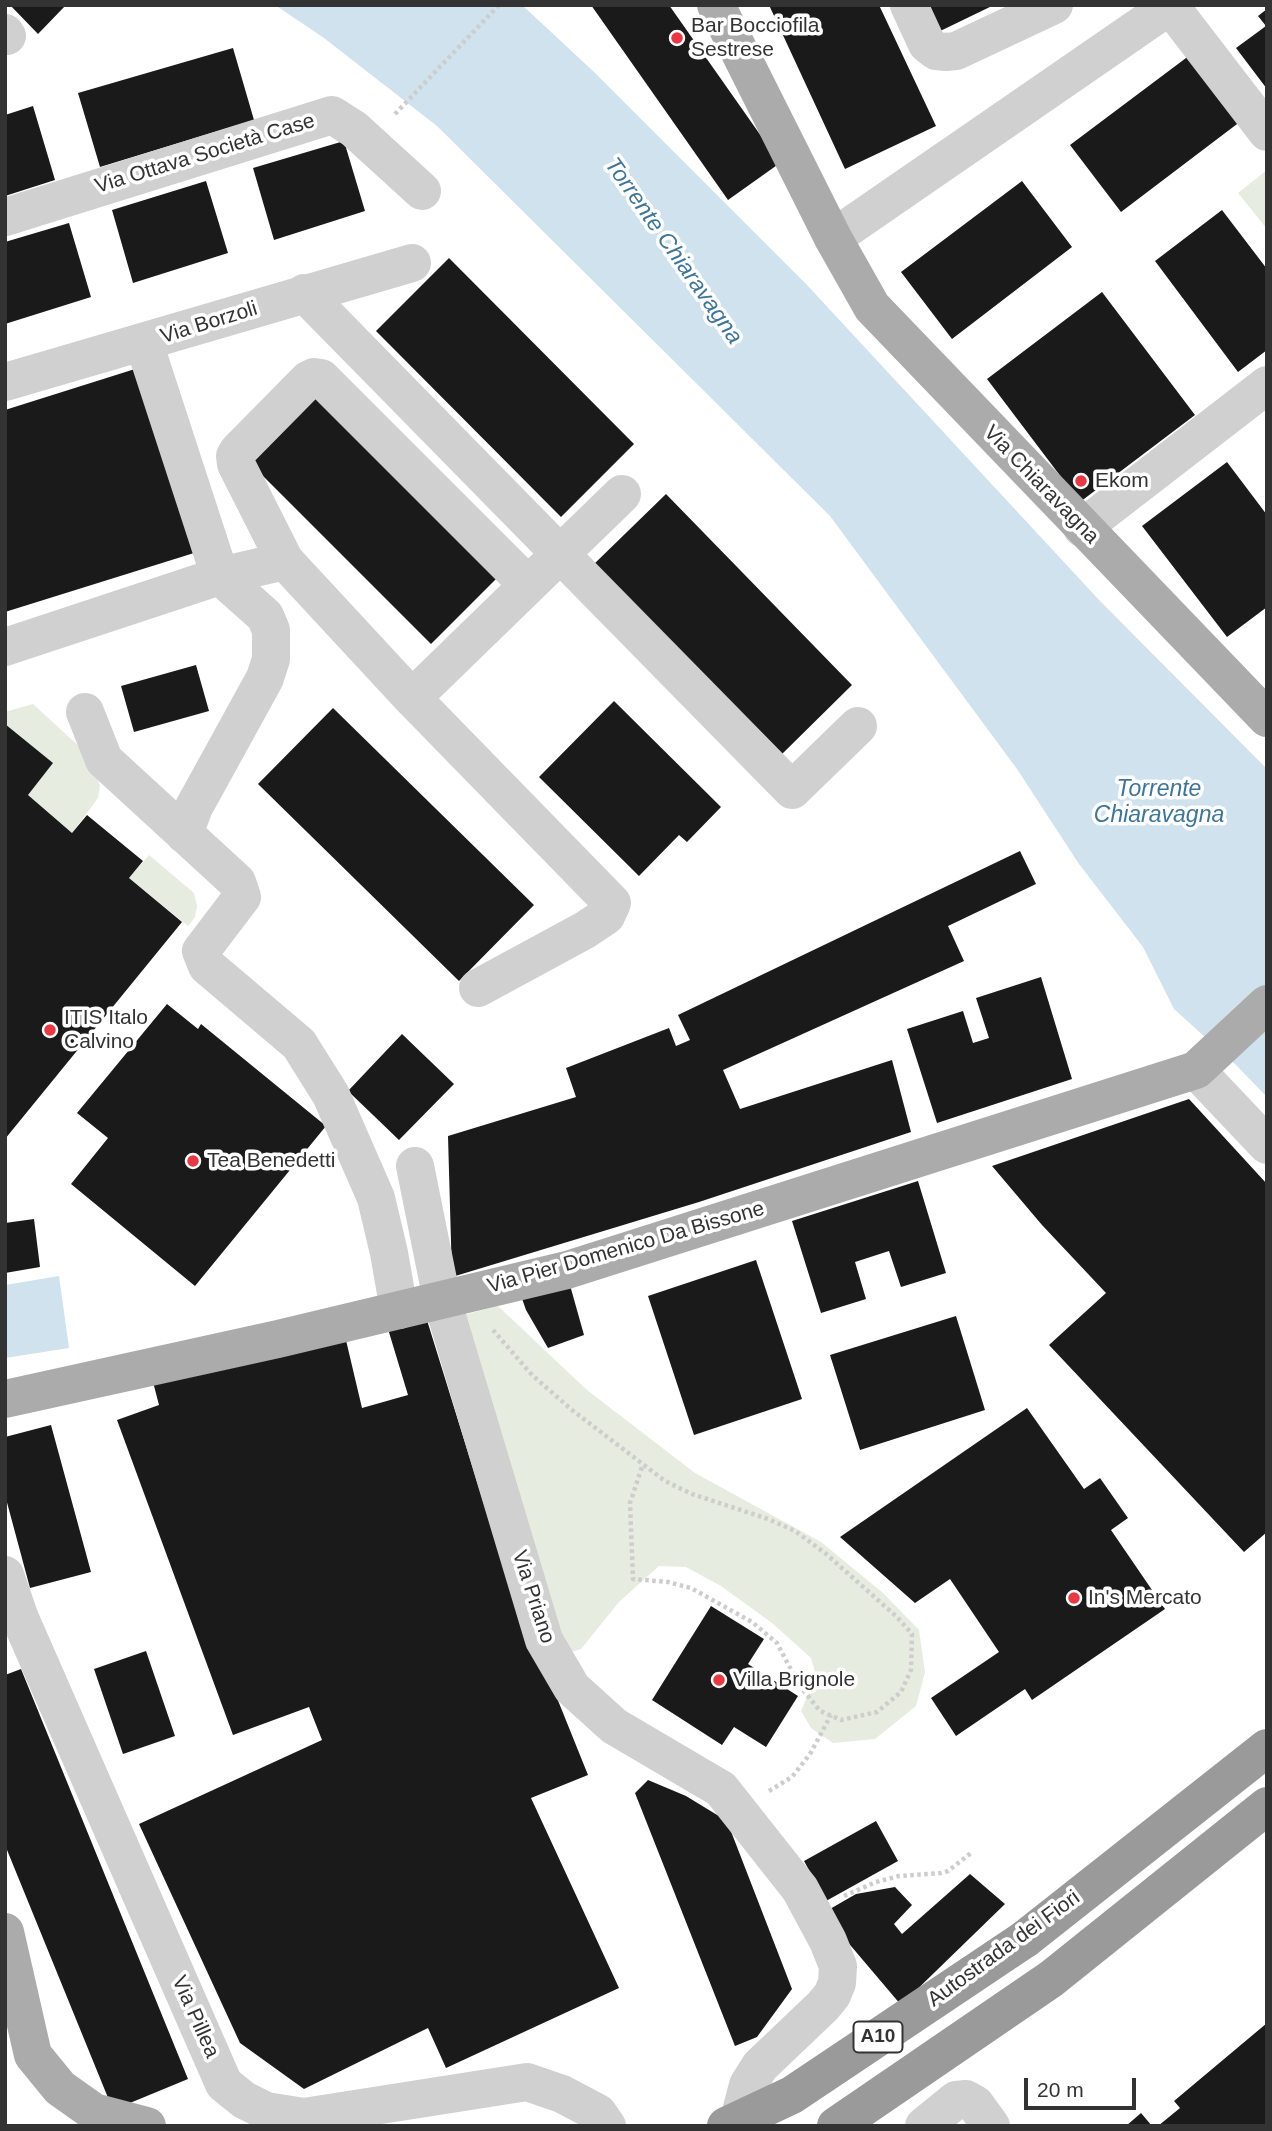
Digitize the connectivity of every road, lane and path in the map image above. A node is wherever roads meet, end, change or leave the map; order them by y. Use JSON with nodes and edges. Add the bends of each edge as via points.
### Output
{"nodes":[{"id":1,"x":499,"y":5,"type":"edge"},
{"id":2,"x":716,"y":5,"type":"edge"},
{"id":3,"x":909,"y":5,"type":"edge"},
{"id":4,"x":1054,"y":5,"type":"edge"},
{"id":5,"x":1171,"y":6,"type":"edge"},
{"id":6,"x":393,"y":116,"type":"dead end"},
{"id":7,"x":1267,"y":132,"type":"edge"},
{"id":8,"x":422,"y":191,"type":"dead end"},
{"id":9,"x":5,"y":217,"type":"edge"},
{"id":10,"x":833,"y":238,"type":"junction"},
{"id":11,"x":412,"y":263,"type":"dead end"},
{"id":12,"x":304,"y":293,"type":"junction"},
{"id":13,"x":144,"y":343,"type":"junction"},
{"id":14,"x":5,"y":382,"type":"edge"},
{"id":15,"x":1267,"y":385,"type":"edge"},
{"id":16,"x":622,"y":494,"type":"dead end"},
{"id":17,"x":1082,"y":528,"type":"junction"},
{"id":18,"x":559,"y":553,"type":"junction"},
{"id":19,"x":285,"y":561,"type":"junction"},
{"id":20,"x":220,"y":576,"type":"junction"},
{"id":21,"x":527,"y":584,"type":"junction"},
{"id":22,"x":5,"y":648,"type":"edge"},
{"id":23,"x":412,"y":698,"type":"junction"},
{"id":24,"x":85,"y":712,"type":"dead end"},
{"id":25,"x":1267,"y":718,"type":"edge"},
{"id":26,"x":858,"y":726,"type":"dead end"},
{"id":27,"x":184,"y":834,"type":"junction"},
{"id":28,"x":478,"y":988,"type":"dead end"},
{"id":29,"x":1267,"y":1004,"type":"edge"},
{"id":30,"x":1205,"y":1062,"type":"junction"},
{"id":31,"x":1267,"y":1145,"type":"edge"},
{"id":32,"x":415,"y":1166,"type":"dead end"},
{"id":33,"x":457,"y":1296,"type":"junction"},
{"id":34,"x":398,"y":1310,"type":"junction"},
{"id":35,"x":5,"y":1399,"type":"edge"},
{"id":36,"x":643,"y":1464,"type":"junction"},
{"id":37,"x":5,"y":1575,"type":"edge"},
{"id":38,"x":831,"y":1716,"type":"junction"},
{"id":39,"x":1267,"y":1748,"type":"edge"},
{"id":40,"x":1267,"y":1806,"type":"edge"},
{"id":41,"x":738,"y":1810,"type":"junction"},
{"id":42,"x":971,"y":1853,"type":"dead end"},
{"id":43,"x":813,"y":1914,"type":"junction"},
{"id":44,"x":5,"y":1932,"type":"edge"},
{"id":45,"x":734,"y":2117,"type":"edge"},
{"id":46,"x":147,"y":2126,"type":"edge"},
{"id":47,"x":607,"y":2126,"type":"edge"},
{"id":48,"x":836,"y":2126,"type":"edge"},
{"id":49,"x":924,"y":2126,"type":"edge"},
{"id":50,"x":991,"y":2126,"type":"edge"}],
"edges":[{"from":1,"to":6,"type":"path"},
{"from":2,"to":10,"type":"main road","name":"Via Chiaravagna"},
{"from":3,"to":4,"type":"street","via":[[927,44],[946,52]]},
{"from":5,"to":7,"type":"street"},
{"from":5,"to":10,"type":"street"},
{"from":8,"to":9,"type":"street","name":"Via Ottava Società Case","via":[[332,115]]},
{"from":10,"to":17,"type":"main road","name":"Via Chiaravagna","via":[[872,306]]},
{"from":11,"to":12,"type":"street","name":"Via Borzoli"},
{"from":12,"to":13,"type":"street","name":"Via Borzoli"},
{"from":12,"to":18,"type":"street"},
{"from":13,"to":14,"type":"street","name":"Via Borzoli"},
{"from":13,"to":20,"type":"street"},
{"from":15,"to":17,"type":"street"},
{"from":16,"to":18,"type":"street"},
{"from":17,"to":25,"type":"main road","name":"Via Chiaravagna"},
{"from":18,"to":21,"type":"street"},
{"from":18,"to":26,"type":"street","via":[[792,790]]},
{"from":19,"to":20,"type":"street"},
{"from":19,"to":21,"type":"street","via":[[235,456],[314,377],[321,378]]},
{"from":19,"to":23,"type":"street"},
{"from":20,"to":22,"type":"street"},
{"from":20,"to":27,"type":"street","via":[[265,616],[271,630],[271,660]]},
{"from":21,"to":23,"type":"street"},
{"from":23,"to":28,"type":"street","via":[[612,903],[606,916],[585,930]]},
{"from":24,"to":27,"type":"street","via":[[104,760]]},
{"from":27,"to":34,"type":"street","via":[[237,882],[242,897],[201,951],[207,965],[299,1044],[331,1095],[376,1198]]},
{"from":29,"to":30,"type":"main road"},
{"from":30,"to":31,"type":"street"},
{"from":30,"to":33,"type":"main road","name":"Via Pier Domenico Da Bissone","via":[[1164,1082],[567,1270]]},
{"from":32,"to":33,"type":"street","name":"Via Priano"},
{"from":33,"to":34,"type":"main road","name":"Via Pier Domenico Da Bissone"},
{"from":33,"to":36,"type":"path","via":[[480,1311],[532,1375]]},
{"from":33,"to":41,"type":"street","name":"Via Priano","via":[[544,1640],[572,1688],[614,1726],[721,1789]]},
{"from":34,"to":35,"type":"main road","name":"Via Pier Domenico Da Bissone"},
{"from":36,"to":38,"type":"path","via":[[630,1503],[633,1579],[691,1588],[752,1622],[777,1643],[799,1685],[820,1711]]},
{"from":36,"to":38,"type":"path","via":[[692,1494],[795,1531],[897,1616],[912,1634],[911,1671],[901,1692],[877,1712],[841,1720]]},
{"from":37,"to":47,"type":"street","name":"Via Pillea","via":[[224,2084],[266,2111],[304,2117],[527,2082],[598,2113]]},
{"from":38,"to":41,"type":"path","via":[[792,1777]]},
{"from":39,"to":45,"type":"highway","name":"Autostrada dei Fiori","number":"A10","bridge":true,"via":[[1025,1939],[792,2095]]},
{"from":40,"to":48,"type":"highway","number":"A10","via":[[1051,1979]]},
{"from":41,"to":43,"type":"street","name":"Via Priano","via":[[800,1889]]},
{"from":42,"to":43,"type":"path","via":[[948,1871],[876,1882]]},
{"from":43,"to":45,"type":"street","name":"Via Priano","via":[[838,1966],[837,1983],[823,2006],[760,2066]]},
{"from":44,"to":46,"type":"main road","via":[[33,2055],[60,2088],[94,2112]]},
{"from":49,"to":50,"type":"street","via":[[956,2100],[966,2099]]}]}
